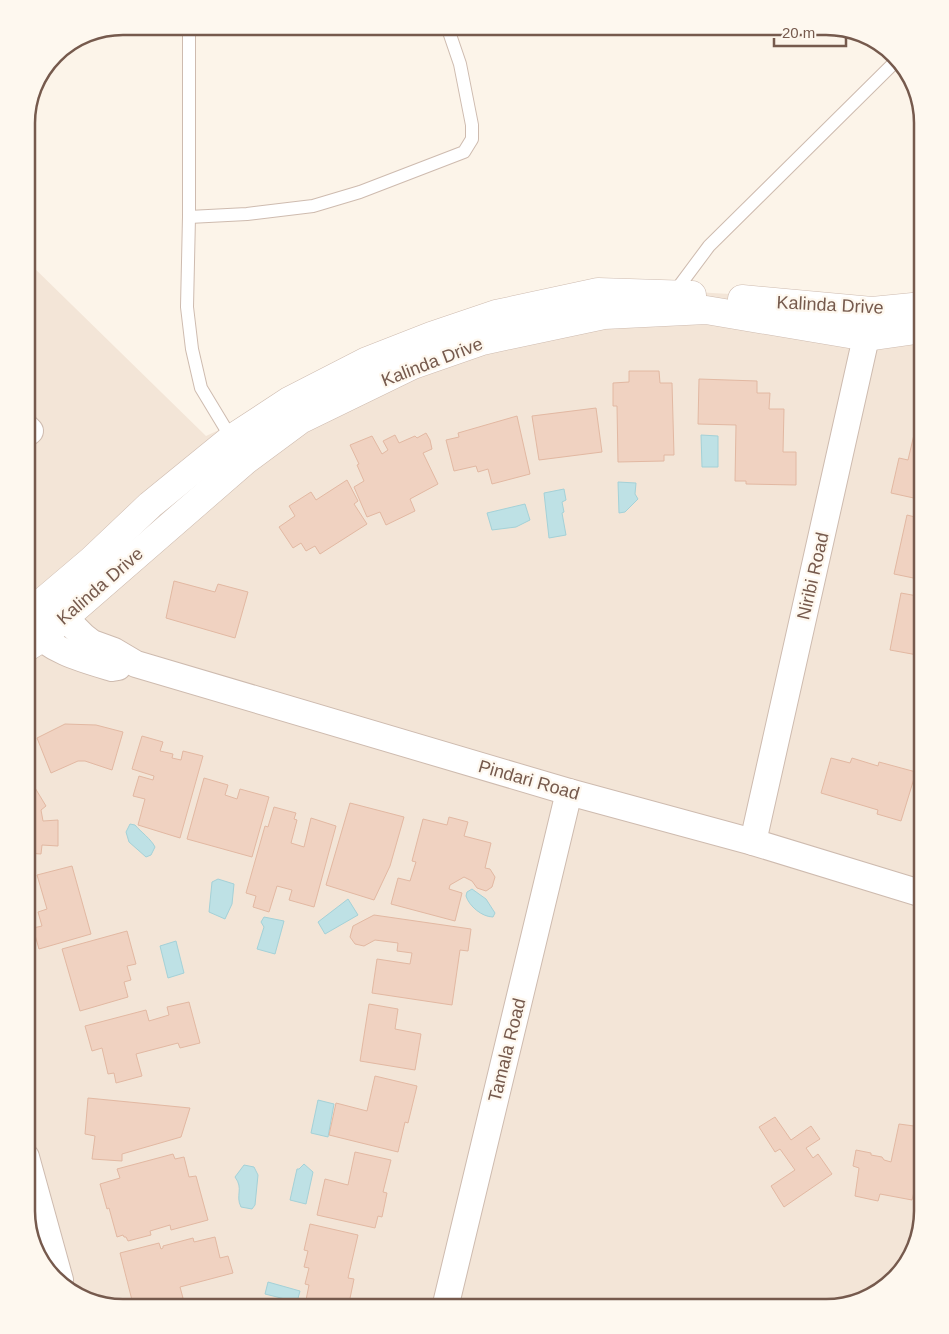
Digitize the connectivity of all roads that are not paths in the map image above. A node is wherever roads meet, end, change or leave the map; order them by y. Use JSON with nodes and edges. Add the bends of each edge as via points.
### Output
{"nodes":[{"id":1,"x":189,"y":35,"type":"edge"},
{"id":2,"x":450,"y":35,"type":"edge"},
{"id":3,"x":892,"y":65,"type":"edge"},
{"id":4,"x":189,"y":217,"type":"junction"},
{"id":5,"x":674,"y":294,"type":"junction"},
{"id":6,"x":914,"y":309,"type":"edge"},
{"id":7,"x":869,"y":324,"type":"junction"},
{"id":8,"x":914,"y":328,"type":"edge"},
{"id":9,"x":238,"y":450,"type":"junction"},
{"id":10,"x":38,"y":624,"type":"edge"},
{"id":11,"x":569,"y":792,"type":"junction"},
{"id":12,"x":753,"y":842,"type":"junction"},
{"id":13,"x":914,"y":891,"type":"edge"},
{"id":14,"x":35,"y":1190,"type":"edge"},
{"id":15,"x":57,"y":1269,"type":"edge"},
{"id":16,"x":447,"y":1299,"type":"edge"}],
"edges":[{"from":1,"to":4,"type":"lane"},
{"from":2,"to":4,"type":"lane","via":[[460,64],[472,125],[472,140],[464,152],[360,192],[313,206]]},
{"from":3,"to":5,"type":"lane","via":[[709,246]]},
{"from":4,"to":9,"type":"lane","via":[[188,307],[192,349],[202,388]]},
{"from":5,"to":7,"type":"street","name":"Kalinda Drive"},
{"from":5,"to":9,"type":"street","name":"Kalinda Drive","via":[[598,292],[496,314],[431,336],[367,361],[289,402]]},
{"from":6,"to":7,"type":"street","name":"Kalinda Drive"},
{"from":7,"to":8,"type":"street","name":"Kalinda Drive"},
{"from":7,"to":9,"type":"street","name":"Kalinda Drive","via":[[706,310],[604,315],[482,341],[413,365]]},
{"from":7,"to":12,"type":"street","name":"Niribi Road"},
{"from":9,"to":10,"type":"street","name":"Kalinda Drive"},
{"from":10,"to":11,"type":"street","name":"Pindari Road","via":[[83,636],[136,664]]},
{"from":11,"to":12,"type":"street","name":"Pindari Road"},
{"from":11,"to":16,"type":"street","name":"Tamala Road"},
{"from":12,"to":13,"type":"street","name":"Pindari Road"},
{"from":14,"to":15,"type":"street"}]}
